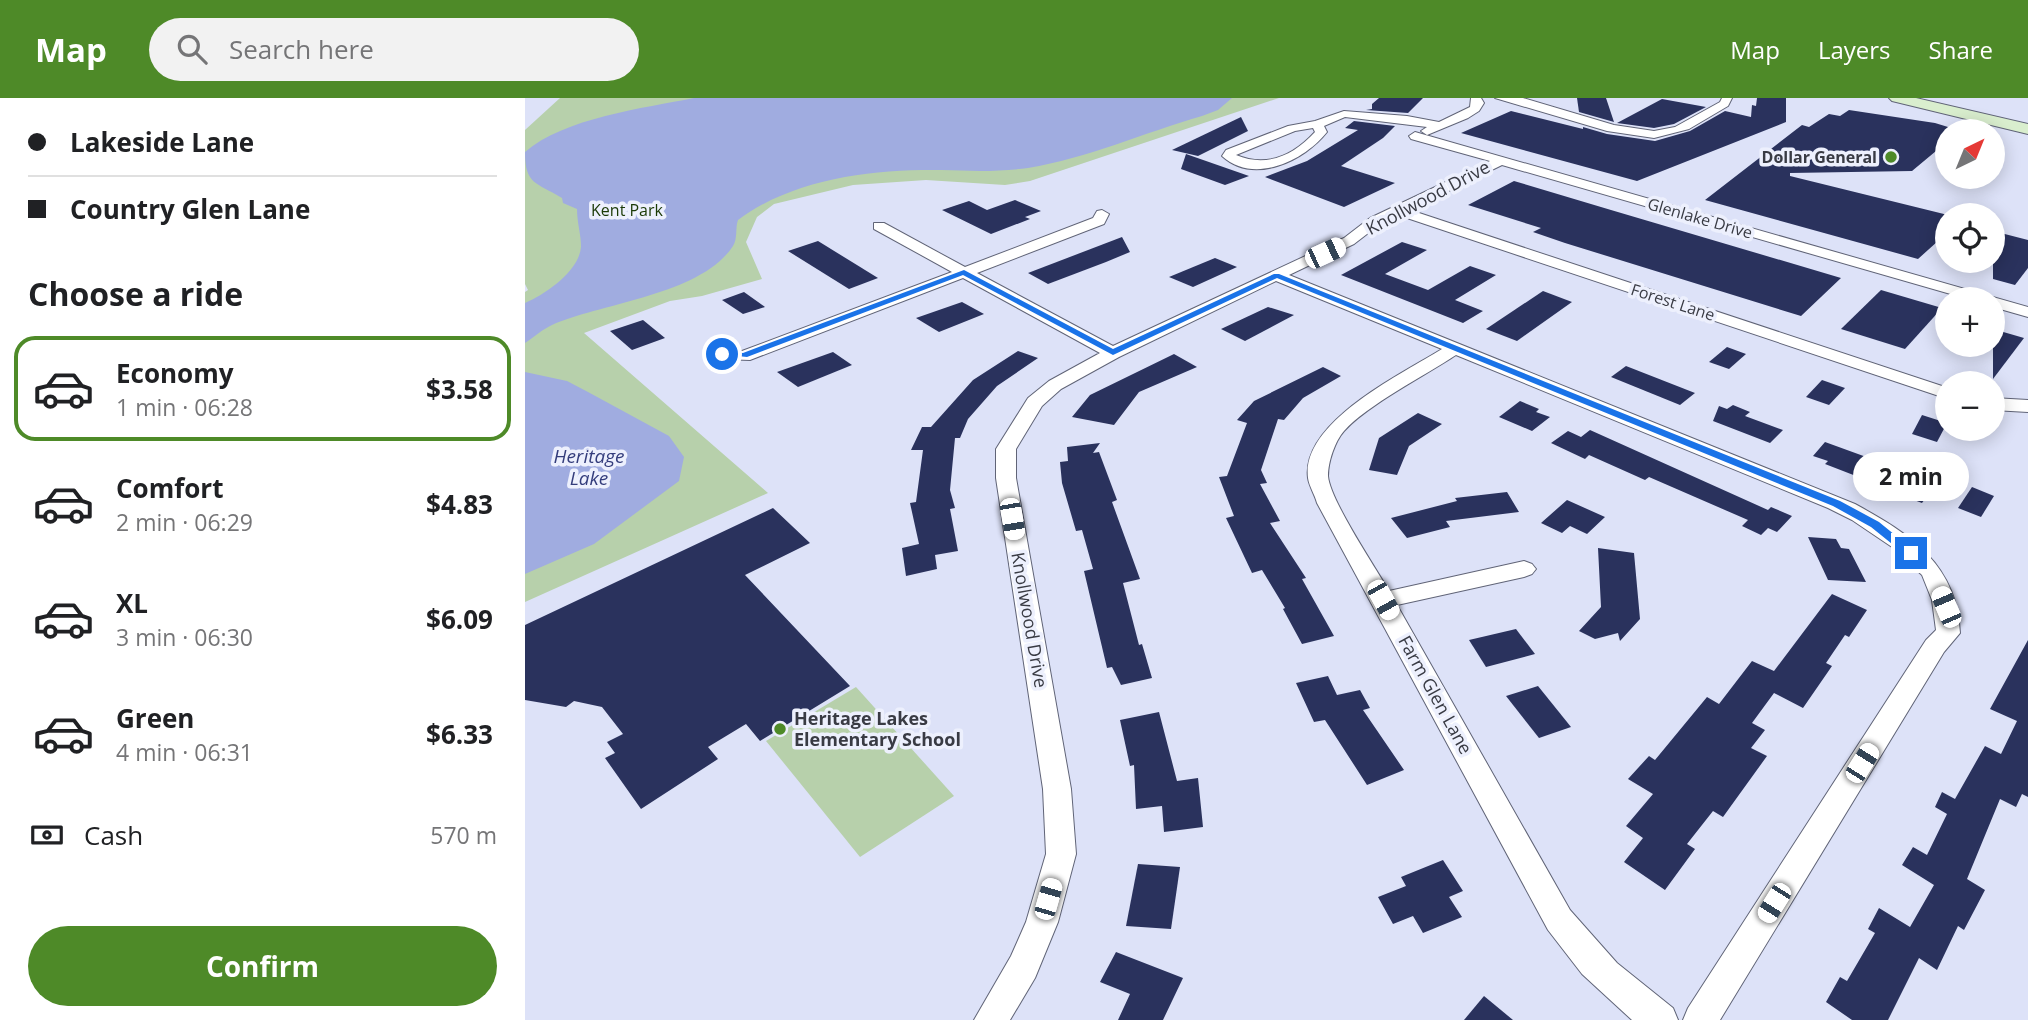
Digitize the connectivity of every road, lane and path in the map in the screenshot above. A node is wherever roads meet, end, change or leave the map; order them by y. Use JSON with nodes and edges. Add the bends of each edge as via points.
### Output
{"nodes":[{"id":1,"x":1476,"y":98,"type":"edge"},
{"id":2,"x":1500,"y":98,"type":"edge"},
{"id":3,"x":1519,"y":98,"type":"edge"},
{"id":4,"x":1727,"y":98,"type":"edge"},
{"id":5,"x":1897,"y":98,"type":"edge"},
{"id":6,"x":1547,"y":102,"type":"edge"},
{"id":7,"x":1317,"y":124,"type":"junction"},
{"id":8,"x":1440,"y":126,"type":"junction"},
{"id":9,"x":2028,"y":129,"type":"edge"},
{"id":10,"x":1500,"y":160,"type":"junction"},
{"id":11,"x":1397,"y":211,"type":"junction"},
{"id":12,"x":1102,"y":214,"type":"dead end"},
{"id":13,"x":879,"y":226,"type":"dead end"},
{"id":14,"x":964,"y":272,"type":"junction"},
{"id":15,"x":1277,"y":275,"type":"junction"},
{"id":16,"x":1943,"y":287,"type":"edge"},
{"id":17,"x":2005,"y":305,"type":"edge"},
{"id":18,"x":2028,"y":312,"type":"edge"},
{"id":19,"x":1455,"y":348,"type":"junction"},
{"id":20,"x":1113,"y":353,"type":"junction"},
{"id":21,"x":722,"y":354,"type":"dead end"},
{"id":22,"x":1935,"y":390,"type":"edge"},
{"id":23,"x":2005,"y":405,"type":"edge"},
{"id":24,"x":2028,"y":406,"type":"edge"},
{"id":25,"x":1524,"y":569,"type":"dead end"},
{"id":26,"x":1383,"y":600,"type":"junction"},
{"id":27,"x":991,"y":1020,"type":"edge"},
{"id":28,"x":1661,"y":1020,"type":"edge"},
{"id":29,"x":1700,"y":1020,"type":"edge"}],
"edges":[{"from":1,"to":8,"type":"street","via":[[1472,112]]},
{"from":2,"to":3,"type":"street"},
{"from":3,"to":6,"type":"street"},
{"from":4,"to":6,"type":"street","via":[[1672,132],[1653,134],[1570,116]]},
{"from":5,"to":9,"type":"main road"},
{"from":7,"to":7,"type":"street","via":[[1321,132],[1312,143],[1286,158],[1261,166],[1228,156],[1292,128]]},
{"from":7,"to":8,"type":"street","via":[[1354,113]]},
{"from":8,"to":10,"type":"street","name":"Glenlake Drive","via":[[1415,136]]},
{"from":10,"to":11,"type":"street","name":"Knollwood Drive"},
{"from":10,"to":16,"type":"street","name":"Glenlake Drive"},
{"from":11,"to":15,"type":"street","name":"Knollwood Drive","via":[[1349,241]]},
{"from":11,"to":22,"type":"street","name":"Forest Lane"},
{"from":12,"to":14,"type":"street","via":[[1099,221]]},
{"from":13,"to":14,"type":"street"},
{"from":14,"to":20,"type":"street"},
{"from":14,"to":21,"type":"street","via":[[744,356]]},
{"from":15,"to":19,"type":"street"},
{"from":15,"to":20,"type":"street","name":"Knollwood Drive"},
{"from":17,"to":18,"type":"street"},
{"from":19,"to":26,"type":"street","name":"Farm Glen Lane","via":[[1344,421],[1323,452],[1318,477],[1328,503]]},
{"from":19,"to":29,"type":"street","via":[[1856,513],[1930,570],[1946,607],[1948,633],[1935,646]]},
{"from":20,"to":27,"type":"street","name":"Knollwood Drive","via":[[1078,370],[1035,402],[1006,449],[1008,492],[1057,789],[1061,854],[1042,922],[1023,967]]},
{"from":23,"to":24,"type":"street"},
{"from":25,"to":26,"type":"street"},
{"from":26,"to":28,"type":"street","name":"Farm Glen Lane","via":[[1559,920],[1618,989]]}]}
